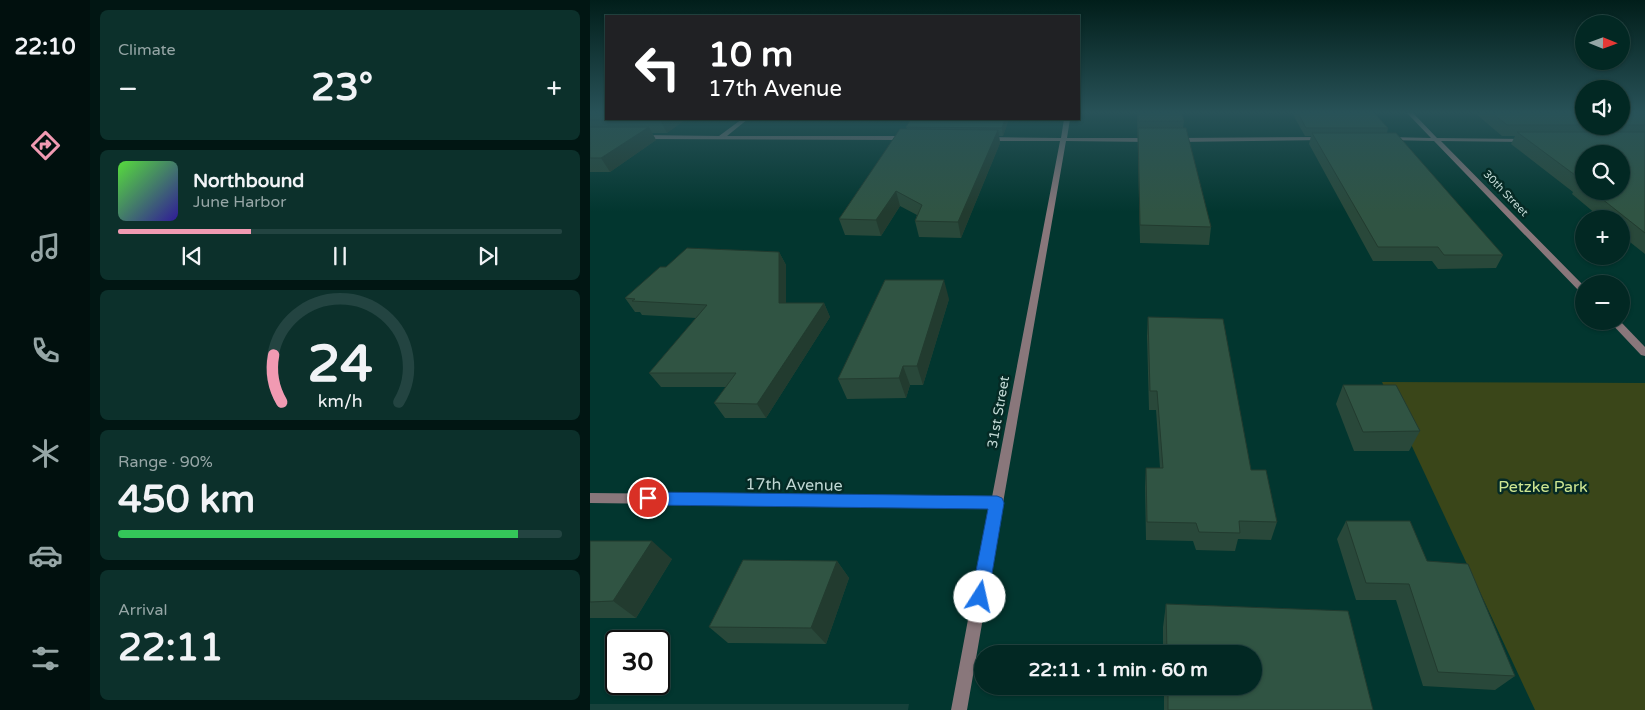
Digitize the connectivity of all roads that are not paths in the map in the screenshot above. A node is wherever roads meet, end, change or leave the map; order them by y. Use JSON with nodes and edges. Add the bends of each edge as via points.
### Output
{"nodes":[{"id":1,"x":1062,"y":146,"type":"edge"},
{"id":2,"x":1442,"y":146,"type":"edge"},
{"id":3,"x":1575,"y":282,"type":"edge"},
{"id":4,"x":1623,"y":330,"type":"edge"},
{"id":5,"x":1645,"y":353,"type":"edge"},
{"id":6,"x":590,"y":498,"type":"edge"},
{"id":7,"x":997,"y":503,"type":"junction"},
{"id":8,"x":959,"y":710,"type":"edge"}],
"edges":[{"from":1,"to":7,"type":"street","name":"31st Street"},
{"from":2,"to":3,"type":"street","name":"30th Street"},
{"from":4,"to":5,"type":"street"},
{"from":6,"to":7,"type":"street","name":"17th Avenue"},
{"from":7,"to":8,"type":"street","name":"31st Street"}]}
